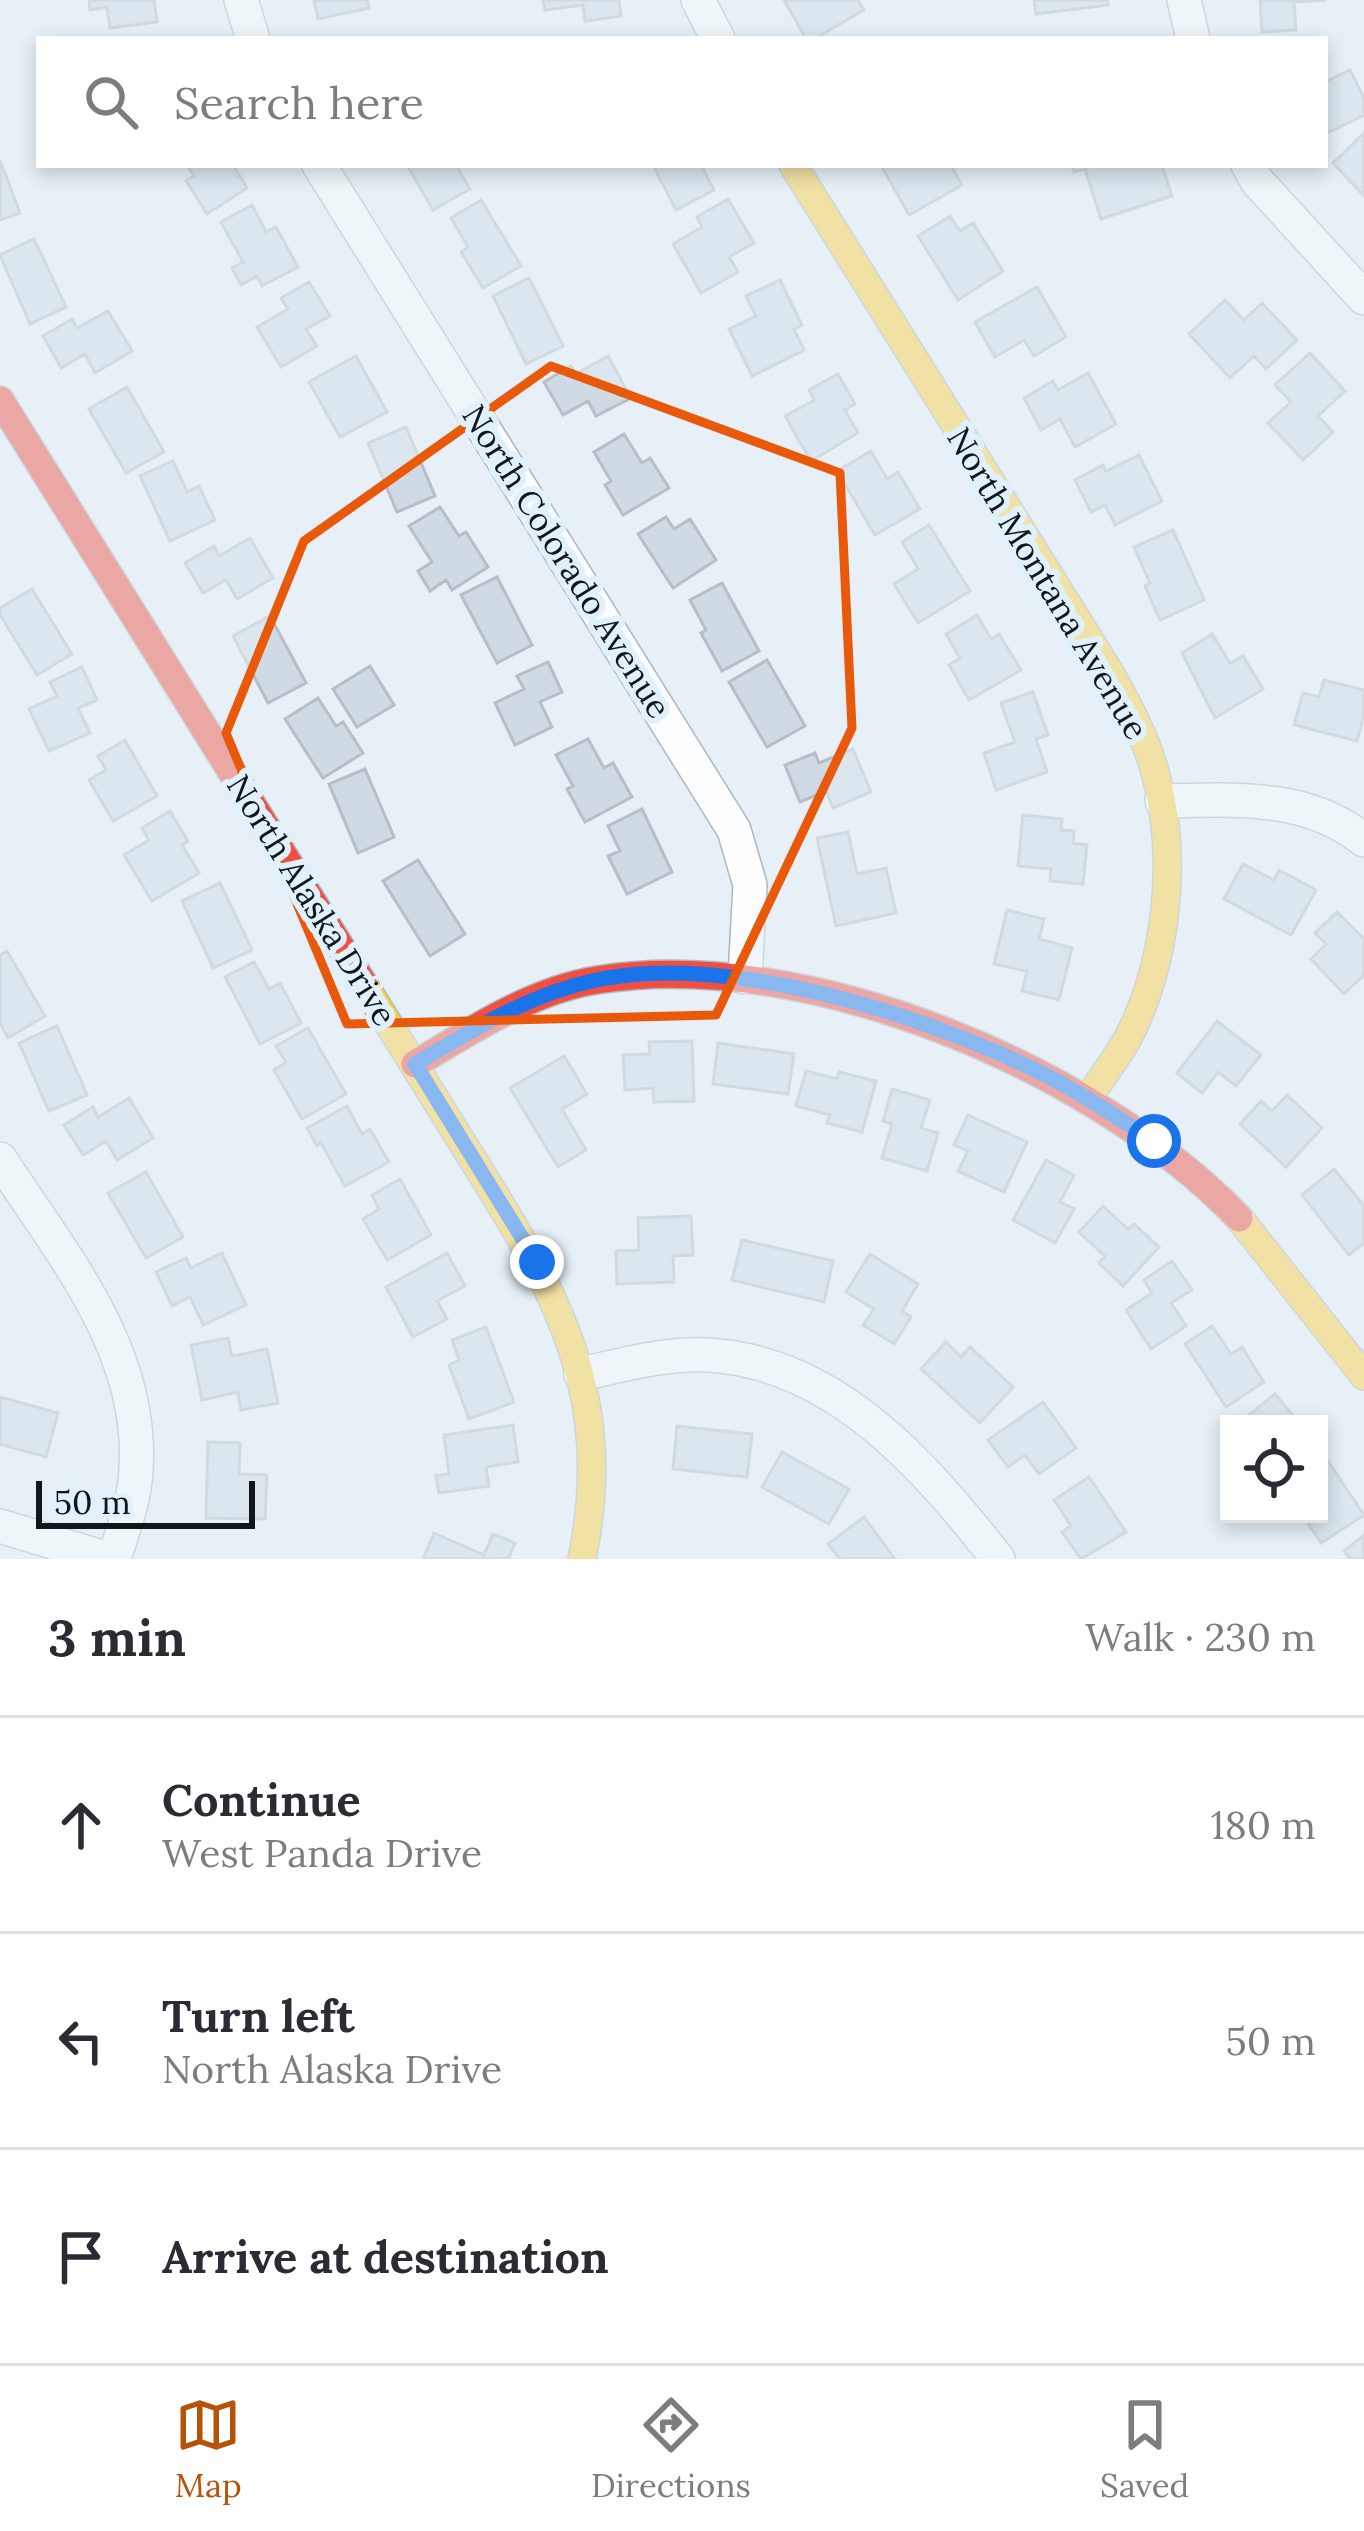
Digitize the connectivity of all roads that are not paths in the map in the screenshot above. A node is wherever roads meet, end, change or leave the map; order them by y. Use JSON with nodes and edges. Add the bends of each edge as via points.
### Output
{"nodes":[{"id":1,"x":241,"y":0,"type":"edge"},
{"id":2,"x":698,"y":0,"type":"edge"},
{"id":3,"x":1184,"y":0,"type":"edge"},
{"id":4,"x":252,"y":36,"type":"edge"},
{"id":5,"x":716,"y":36,"type":"edge"},
{"id":6,"x":1192,"y":36,"type":"edge"},
{"id":7,"x":321,"y":168,"type":"edge"},
{"id":8,"x":795,"y":168,"type":"edge"},
{"id":9,"x":1250,"y":168,"type":"edge"},
{"id":10,"x":1364,"y":298,"type":"edge"},
{"id":11,"x":0,"y":400,"type":"edge"},
{"id":12,"x":1162,"y":801,"type":"junction"},
{"id":13,"x":1364,"y":841,"type":"edge"},
{"id":14,"x":745,"y":977,"type":"junction"},
{"id":15,"x":415,"y":1064,"type":"junction"},
{"id":16,"x":1088,"y":1098,"type":"junction"},
{"id":17,"x":0,"y":1160,"type":"edge"},
{"id":18,"x":581,"y":1374,"type":"junction"},
{"id":19,"x":1364,"y":1376,"type":"edge"},
{"id":20,"x":0,"y":1526,"type":"edge"},
{"id":21,"x":111,"y":1559,"type":"edge"},
{"id":22,"x":582,"y":1559,"type":"edge"},
{"id":23,"x":998,"y":1559,"type":"edge"}],
"edges":[{"from":1,"to":4,"type":"street"},
{"from":2,"to":5,"type":"street"},
{"from":3,"to":6,"type":"street"},
{"from":7,"to":14,"type":"street","name":"North Colorado Avenue","via":[[734,830],[750,886]]},
{"from":8,"to":12,"type":"street","name":"North Montana Avenue","via":[[1104,666]]},
{"from":9,"to":10,"type":"street"},
{"from":11,"to":15,"type":"street","name":"North Alaska Drive"},
{"from":12,"to":13,"type":"street","via":[[1280,802],[1326,816]]},
{"from":12,"to":16,"type":"street","name":"North Montana Avenue","via":[[1167,878],[1148,988],[1130,1034]]},
{"from":14,"to":15,"type":"street","via":[[691,972],[596,980],[502,1013]]},
{"from":14,"to":16,"type":"street","via":[[965,1040]]},
{"from":15,"to":18,"type":"street","name":"North Alaska Drive","via":[[537,1262]]},
{"from":16,"to":19,"type":"street","via":[[1154,1141],[1231,1210]]},
{"from":17,"to":21,"type":"street","via":[[96,1310],[129,1380],[136,1472]]},
{"from":18,"to":22,"type":"street","name":"North Alaska Drive","via":[[592,1483]]},
{"from":18,"to":23,"type":"street","via":[[707,1355],[802,1375],[913,1461]]},
{"from":20,"to":21,"type":"street"}]}
